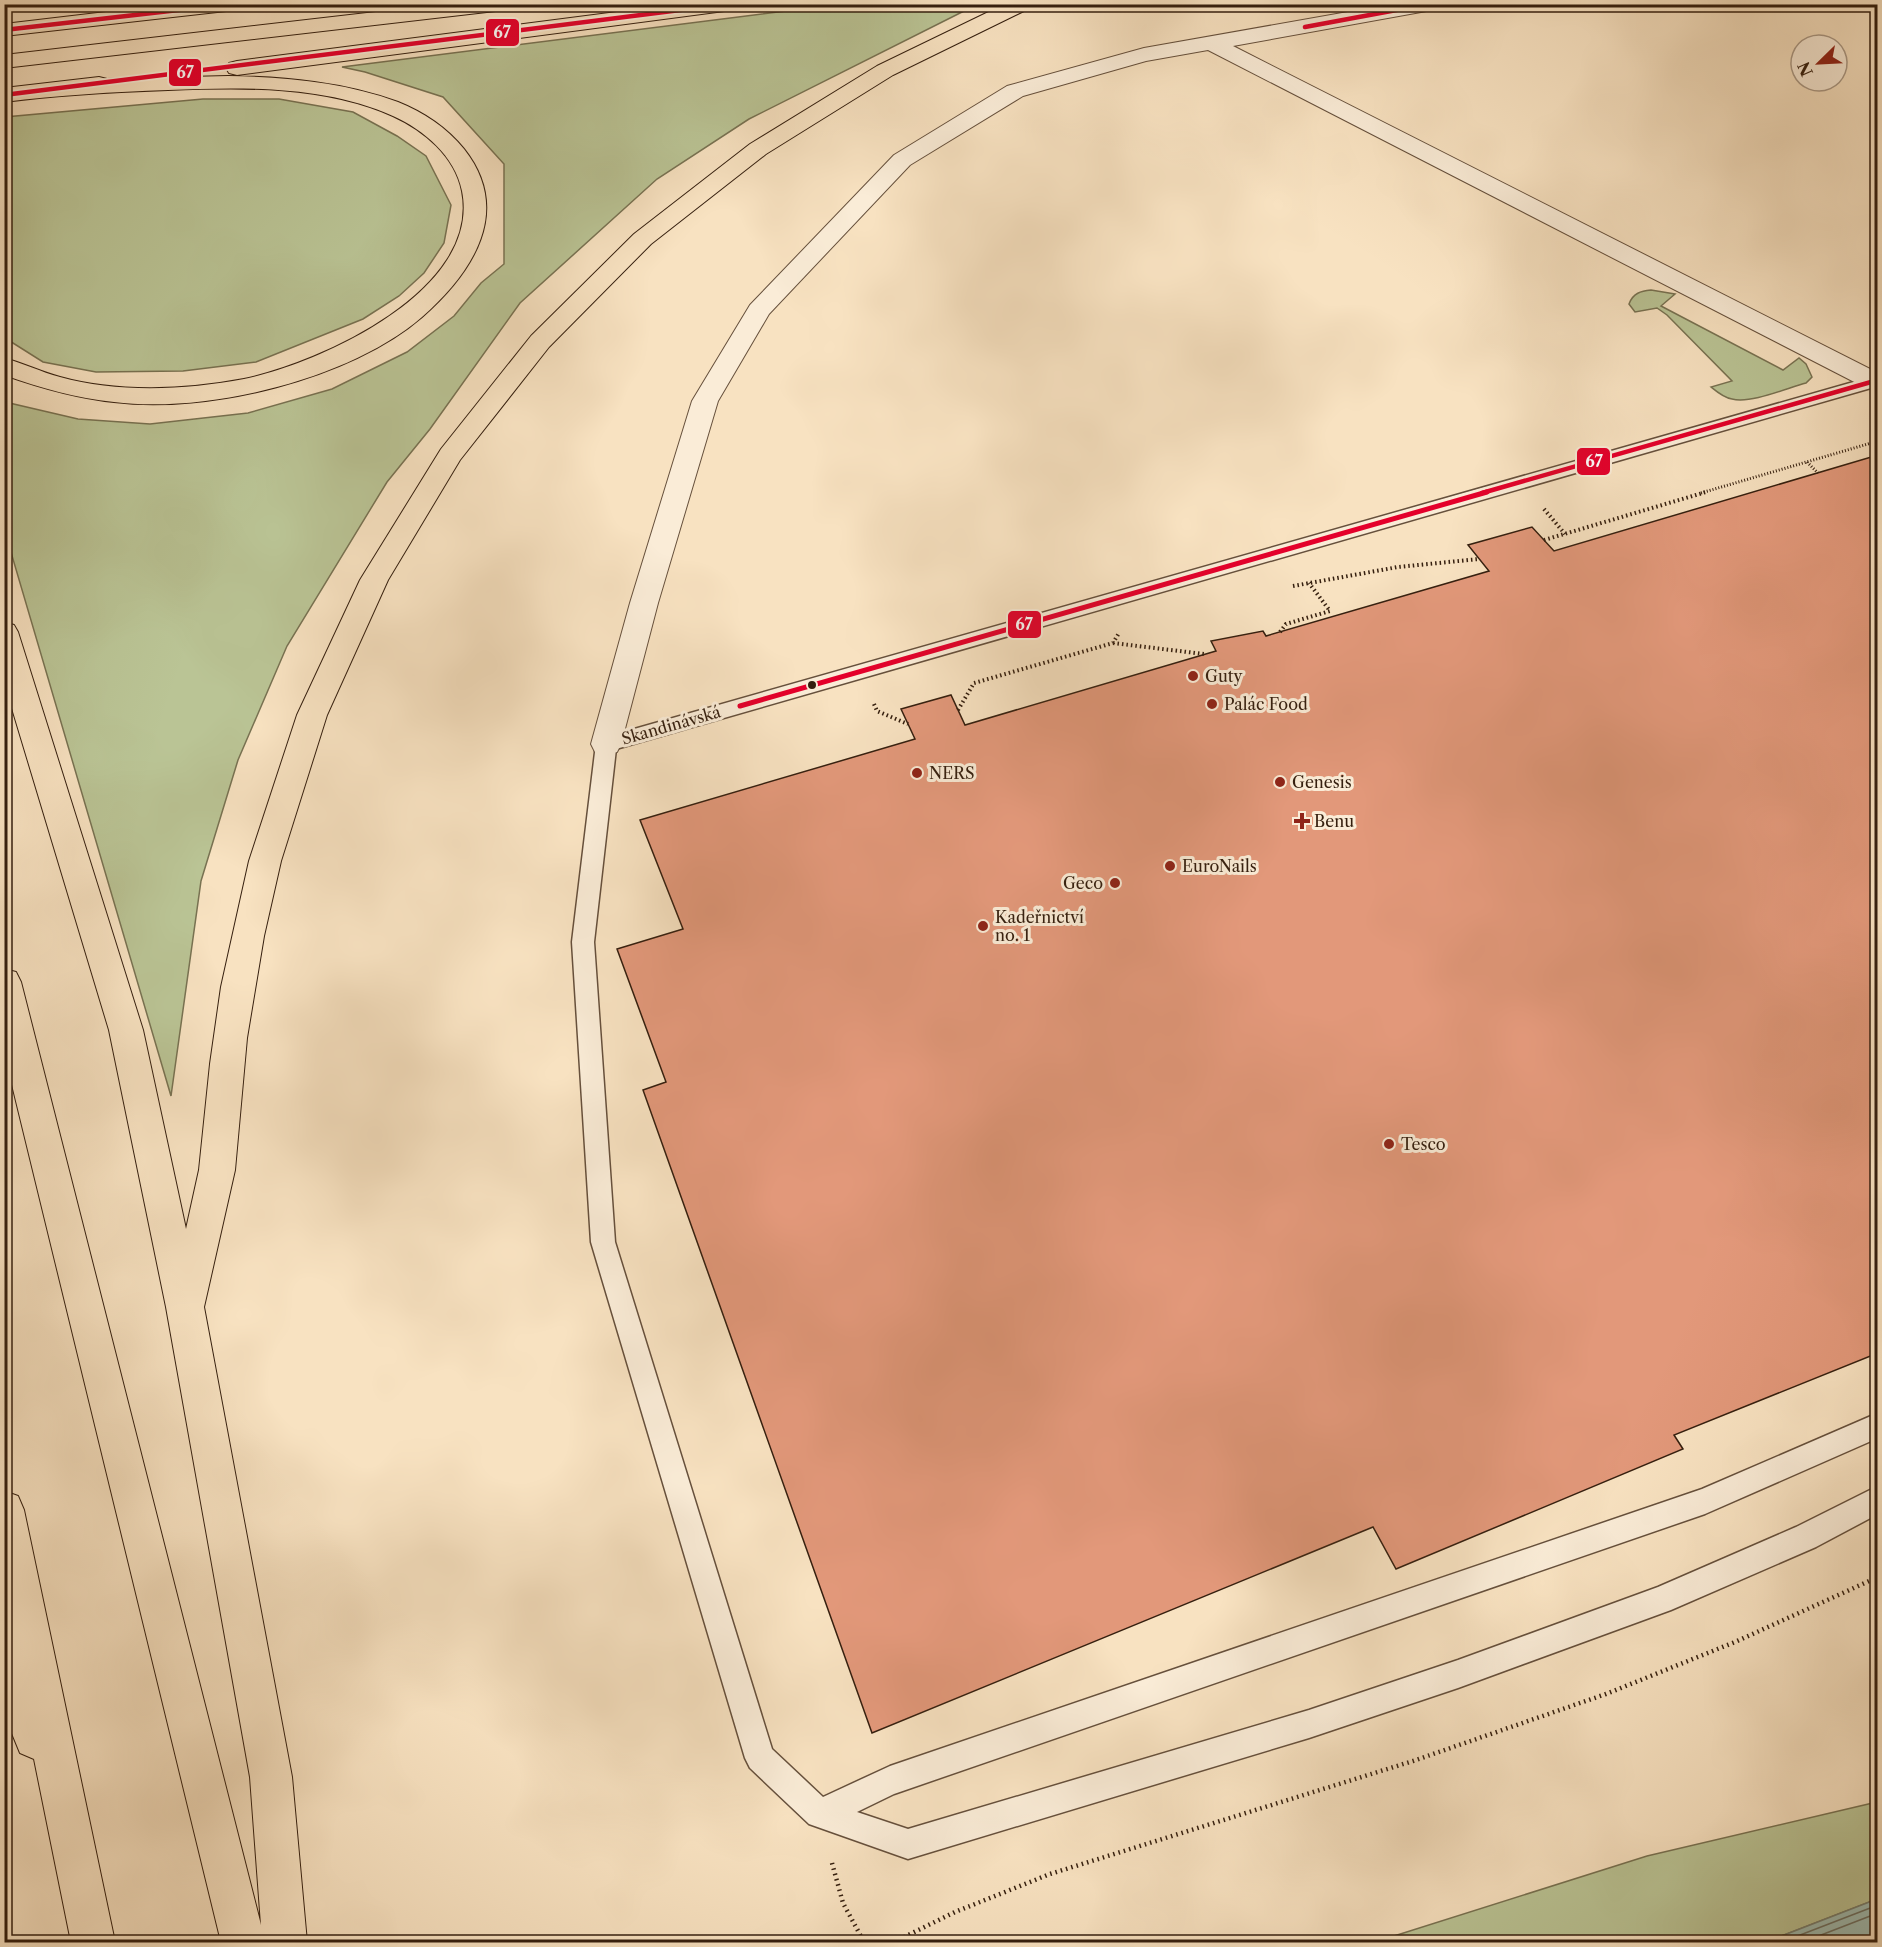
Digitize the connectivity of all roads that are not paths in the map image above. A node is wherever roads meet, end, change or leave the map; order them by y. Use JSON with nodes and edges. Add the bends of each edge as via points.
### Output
{"nodes":[{"id":1,"x":235,"y":4,"type":"edge"},
{"id":2,"x":504,"y":4,"type":"edge"},
{"id":3,"x":732,"y":4,"type":"edge"},
{"id":4,"x":1023,"y":4,"type":"edge"},
{"id":5,"x":1432,"y":4,"type":"edge"},
{"id":6,"x":4,"y":30,"type":"edge"},
{"id":7,"x":1213,"y":44,"type":"junction"},
{"id":8,"x":4,"y":62,"type":"edge"},
{"id":9,"x":78,"y":87,"type":"junction"},
{"id":10,"x":4,"y":95,"type":"edge"},
{"id":11,"x":4,"y":366,"type":"edge"},
{"id":12,"x":1875,"y":380,"type":"edge"},
{"id":13,"x":4,"y":632,"type":"edge"},
{"id":14,"x":606,"y":744,"type":"junction"},
{"id":15,"x":4,"y":982,"type":"edge"},
{"id":16,"x":185,"y":1307,"type":"junction"},
{"id":17,"x":1878,"y":1425,"type":"edge"},
{"id":18,"x":1878,"y":1499,"type":"edge"},
{"id":19,"x":4,"y":1510,"type":"edge"},
{"id":20,"x":4,"y":1659,"type":"edge"},
{"id":21,"x":819,"y":1814,"type":"junction"},
{"id":22,"x":68,"y":1824,"type":"junction"},
{"id":23,"x":93,"y":1942,"type":"edge"},
{"id":24,"x":243,"y":1942,"type":"edge"},
{"id":25,"x":285,"y":1942,"type":"edge"}],
"edges":[{"from":1,"to":6,"type":"highway"},
{"from":2,"to":8,"type":"highway"},
{"from":3,"to":9,"type":"highway"},
{"from":4,"to":16,"type":"highway","via":[[865,80],[777,135],[692,196],[585,292],[542,338],[440,467],[357,609],[292,771],[244,957],[227,1060],[217,1170]]},
{"from":5,"to":7,"type":"street"},
{"from":7,"to":12,"type":"street"},
{"from":7,"to":14,"type":"street","via":[[1144,55],[1015,91],[902,160],[759,310],[705,401]]},
{"from":9,"to":10,"type":"highway"},
{"from":9,"to":11,"type":"highway","via":[[252,84],[321,90],[403,112],[445,140],[459,157],[475,195],[470,238],[443,283],[397,324],[366,343],[294,373],[255,384],[214,391],[133,395],[67,387]]},
{"from":12,"to":14,"type":"lane","name":"Skandinávská"},
{"from":13,"to":16,"type":"highway","via":[[126,1030]]},
{"from":14,"to":21,"type":"lane","via":[[583,942],[603,1242],[760,1758]]},
{"from":15,"to":24,"type":"highway"},
{"from":16,"to":25,"type":"highway","via":[[271,1777]]},
{"from":17,"to":21,"type":"lane","via":[[1705,1501],[890,1781]]},
{"from":18,"to":21,"type":"lane","via":[[1806,1538],[1661,1600],[1458,1674],[1310,1724],[942,1834],[908,1844]]},
{"from":19,"to":22,"type":"highway"},
{"from":20,"to":22,"type":"highway"},
{"from":22,"to":23,"type":"highway"}]}
